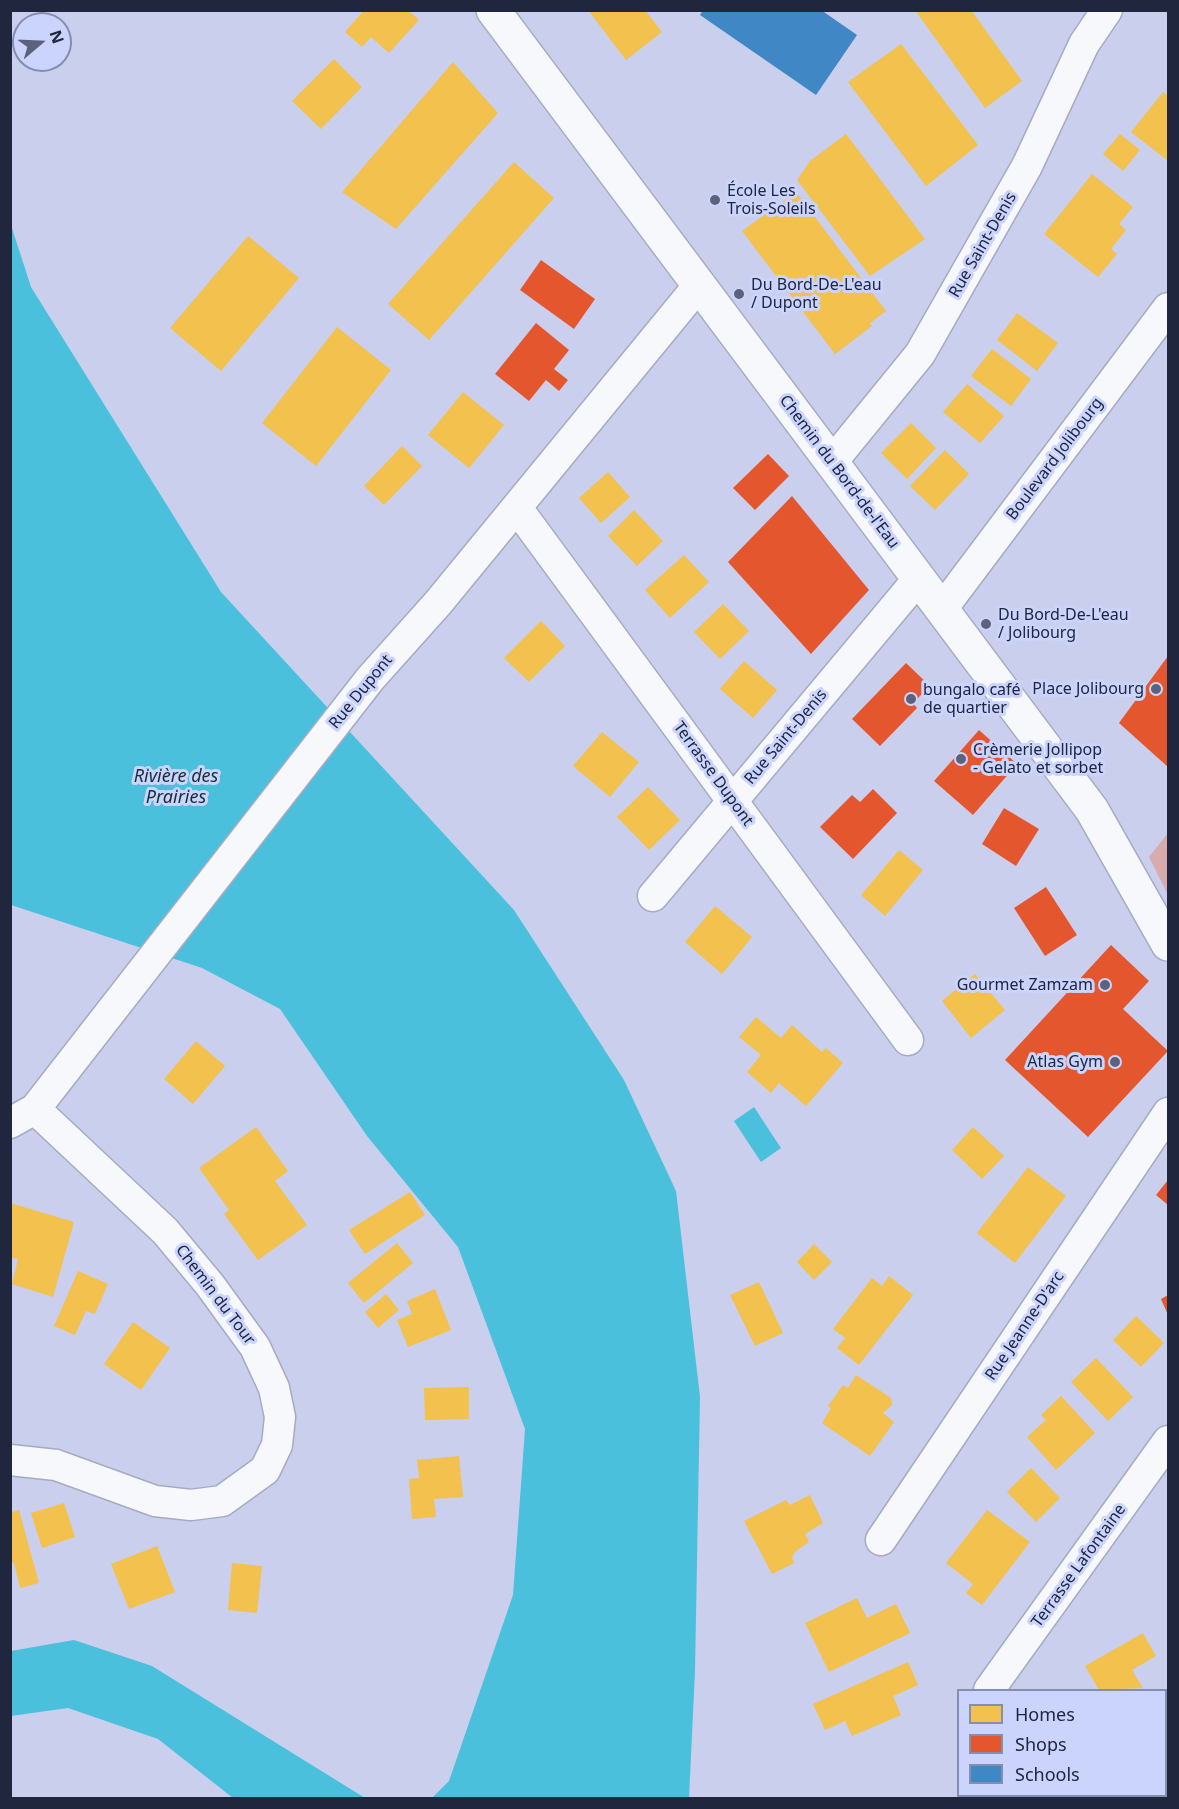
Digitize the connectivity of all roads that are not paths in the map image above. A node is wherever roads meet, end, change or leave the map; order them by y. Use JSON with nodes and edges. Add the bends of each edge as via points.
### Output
{"nodes":[{"id":1,"x":493,"y":10,"type":"edge"},
{"id":2,"x":1107,"y":10,"type":"edge"},
{"id":3,"x":699,"y":285,"type":"junction"},
{"id":4,"x":1168,"y":308,"type":"edge"},
{"id":5,"x":832,"y":462,"type":"junction"},
{"id":6,"x":518,"y":507,"type":"junction"},
{"id":7,"x":919,"y":578,"type":"junction"},
{"id":8,"x":942,"y":609,"type":"junction"},
{"id":9,"x":732,"y":801,"type":"junction"},
{"id":10,"x":653,"y":896,"type":"dead end"},
{"id":11,"x":1168,"y":944,"type":"edge"},
{"id":12,"x":908,"y":1040,"type":"dead end"},
{"id":13,"x":1168,"y":1113,"type":"edge"},
{"id":14,"x":23,"y":1116,"type":"edge"},
{"id":15,"x":1168,"y":1441,"type":"edge"},
{"id":16,"x":10,"y":1460,"type":"edge"},
{"id":17,"x":881,"y":1540,"type":"dead end"},
{"id":18,"x":990,"y":1689,"type":"edge"}],
"edges":[{"from":1,"to":3,"type":"street","name":"Chemin du Bord-de-l'Eau"},
{"from":2,"to":5,"type":"street","name":"Rue Saint-Denis","via":[[1083,44],[1027,166],[920,354]]},
{"from":3,"to":5,"type":"street","name":"Chemin du Bord-de-l'Eau"},
{"from":3,"to":6,"type":"street","name":"Rue Dupont"},
{"from":4,"to":8,"type":"street","name":"Boulevard Jolibourg"},
{"from":5,"to":7,"type":"street","name":"Chemin du Bord-de-l'Eau"},
{"from":6,"to":9,"type":"street","name":"Terrasse Dupont"},
{"from":6,"to":14,"type":"street","name":"Rue Dupont","via":[[370,679]]},
{"from":7,"to":8,"type":"street","name":"Chemin du Bord-de-l'Eau"},
{"from":7,"to":9,"type":"street","name":"Rue Saint-Denis"},
{"from":8,"to":11,"type":"street","name":"Chemin du Bord-de-l'Eau","via":[[1092,810]]},
{"from":9,"to":10,"type":"street","name":"Rue Saint-Denis"},
{"from":9,"to":12,"type":"street","name":"Terrasse Dupont"},
{"from":13,"to":17,"type":"street","name":"Rue Jeanne-D'arc"},
{"from":14,"to":16,"type":"street","name":"Chemin du Tour","via":[[165,1232],[255,1347],[274,1388],[280,1417],[277,1444],[265,1470],[222,1501],[191,1505],[155,1502],[56,1465]]},
{"from":15,"to":18,"type":"street","name":"Terrasse Lafontaine"}]}
